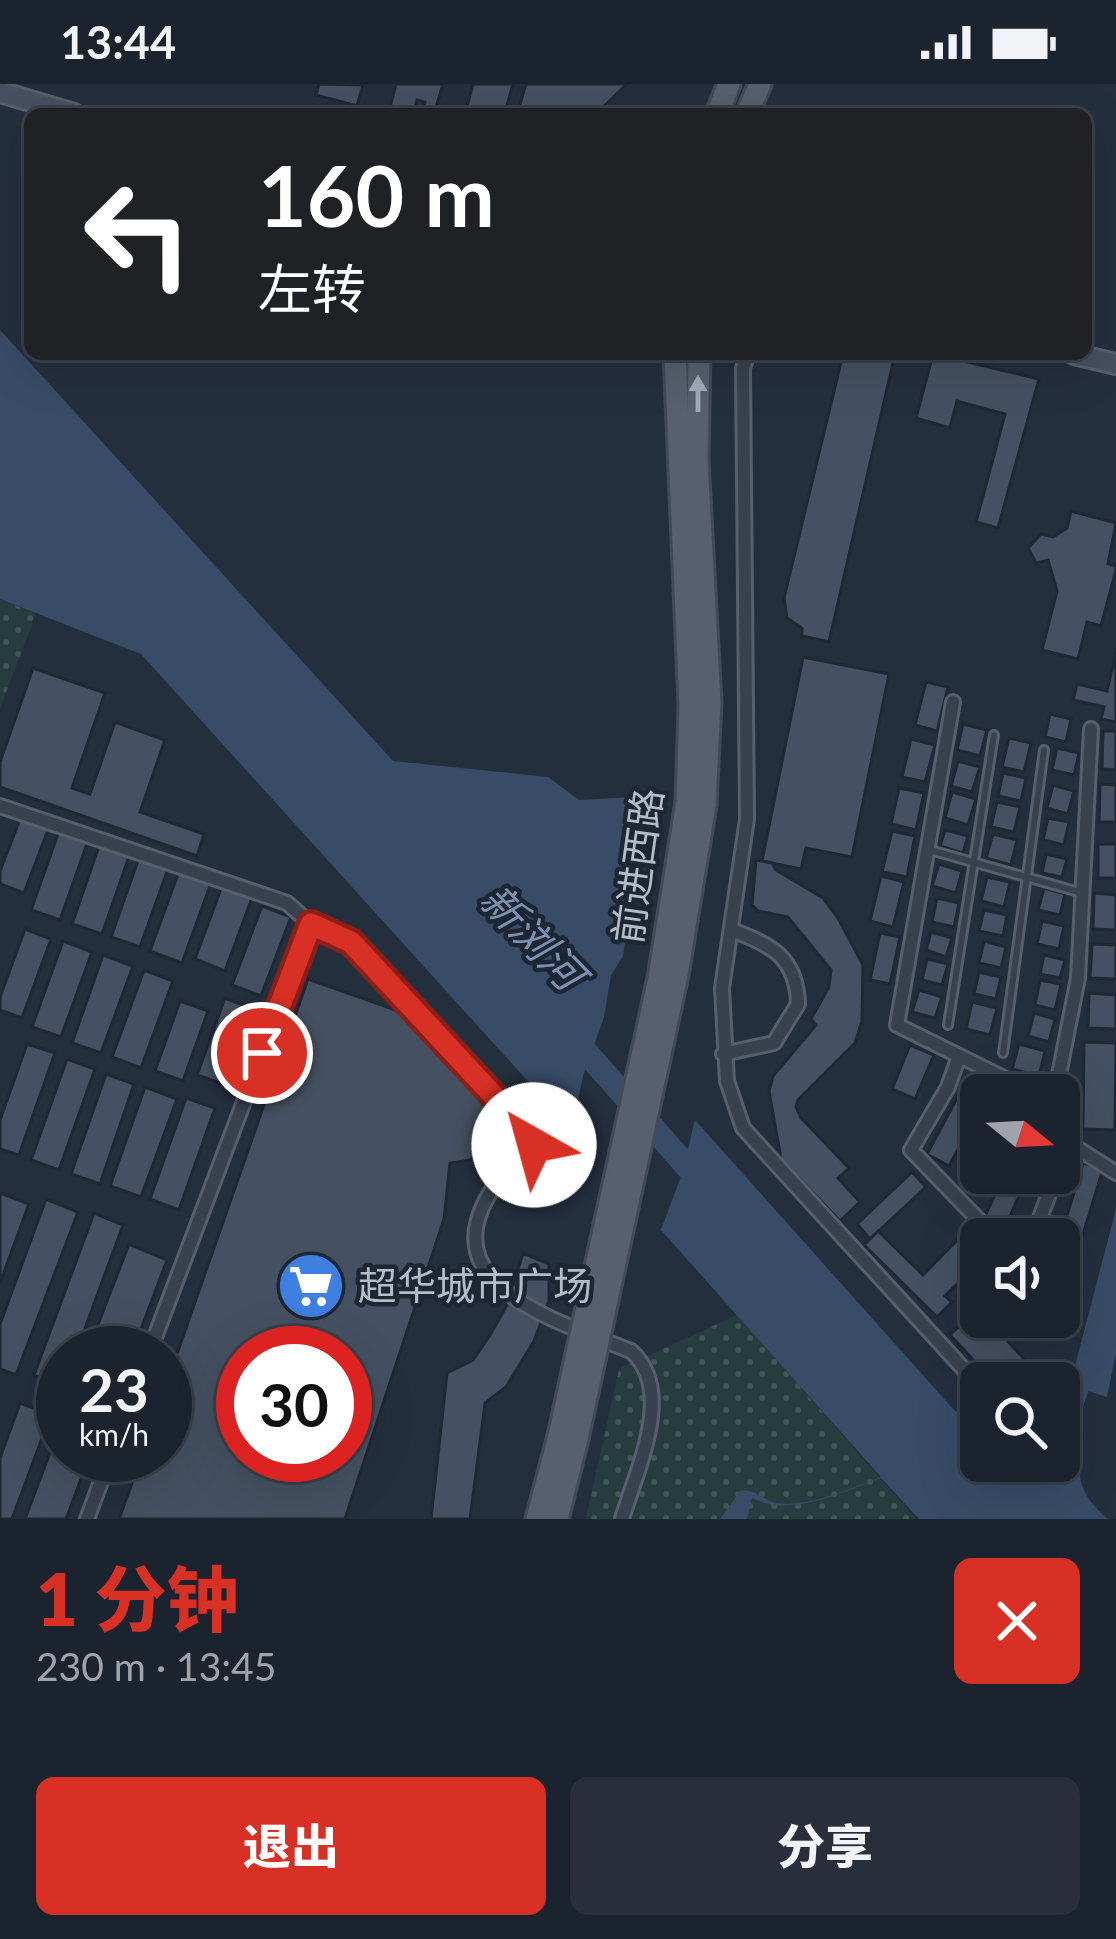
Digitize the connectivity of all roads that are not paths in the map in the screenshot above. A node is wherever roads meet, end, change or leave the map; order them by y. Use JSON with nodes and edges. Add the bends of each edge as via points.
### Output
{"nodes":[{"id":1,"x":0,"y":92,"type":"edge"},
{"id":2,"x":54,"y":108,"type":"edge"},
{"id":3,"x":675,"y":360,"type":"edge"},
{"id":4,"x":699,"y":360,"type":"edge"},
{"id":5,"x":746,"y":360,"type":"edge"},
{"id":6,"x":953,"y":702,"type":"dead end"},
{"id":7,"x":1091,"y":728,"type":"dead end"},
{"id":8,"x":994,"y":735,"type":"dead end"},
{"id":9,"x":1044,"y":750,"type":"dead end"},
{"id":10,"x":696,"y":804,"type":"junction"},
{"id":11,"x":0,"y":806,"type":"edge"},
{"id":12,"x":927,"y":850,"type":"junction"},
{"id":13,"x":972,"y":862,"type":"junction"},
{"id":14,"x":1028,"y":878,"type":"junction"},
{"id":15,"x":1082,"y":892,"type":"junction"},
{"id":16,"x":311,"y":924,"type":"junction"},
{"id":17,"x":730,"y":930,"type":"junction"},
{"id":18,"x":948,"y":1025,"type":"dead end"},
{"id":19,"x":1004,"y":1053,"type":"dead end"},
{"id":20,"x":723,"y":1054,"type":"junction"},
{"id":21,"x":959,"y":1055,"type":"junction"},
{"id":22,"x":996,"y":1074,"type":"edge"},
{"id":23,"x":1059,"y":1074,"type":"edge"},
{"id":24,"x":1080,"y":1146,"type":"edge"},
{"id":25,"x":1116,"y":1173,"type":"edge"},
{"id":26,"x":977,"y":1218,"type":"edge"},
{"id":27,"x":159,"y":1326,"type":"edge"},
{"id":28,"x":960,"y":1365,"type":"edge"},
{"id":29,"x":568,"y":1438,"type":"junction"},
{"id":30,"x":101,"y":1482,"type":"edge"},
{"id":31,"x":87,"y":1519,"type":"edge"},
{"id":32,"x":537,"y":1519,"type":"edge"},
{"id":33,"x":557,"y":1519,"type":"edge"},
{"id":34,"x":622,"y":1519,"type":"edge"}],
"edges":[{"from":1,"to":2,"type":"street"},
{"from":3,"to":10,"type":"main road","name":"前进西路"},
{"from":10,"to":4,"type":"main road","name":"前进西路","one_way":true,"via":[[710,702]]},
{"from":5,"to":17,"type":"street","via":[[747,819]]},
{"from":6,"to":12,"type":"street"},
{"from":7,"to":15,"type":"street"},
{"from":8,"to":13,"type":"lane"},
{"from":9,"to":14,"type":"lane"},
{"from":10,"to":29,"type":"main road","name":"前进西路","bridge":true},
{"from":11,"to":16,"type":"street","via":[[287,903]]},
{"from":12,"to":13,"type":"lane"},
{"from":12,"to":21,"type":"street","via":[[897,1024]]},
{"from":13,"to":14,"type":"lane"},
{"from":13,"to":18,"type":"lane"},
{"from":14,"to":15,"type":"lane"},
{"from":14,"to":19,"type":"lane"},
{"from":15,"to":23,"type":"street","via":[[1078,978]]},
{"from":16,"to":27,"type":"street"},
{"from":16,"to":34,"type":"street","via":[[351,942],[531,1136],[530,1155],[519,1156],[486,1194],[473,1239],[483,1267],[531,1312],[641,1360],[652,1412]]},
{"from":17,"to":20,"type":"street"},
{"from":17,"to":20,"type":"street","via":[[782,954],[799,1004],[774,1043]]},
{"from":20,"to":28,"type":"street","via":[[743,1128]]},
{"from":21,"to":22,"type":"street"},
{"from":21,"to":26,"type":"street","via":[[911,1150]]},
{"from":24,"to":25,"type":"street"},
{"from":29,"to":32,"type":"main road","name":"前进西路"},
{"from":29,"to":33,"type":"main road","name":"前进西路"},
{"from":30,"to":31,"type":"street"}]}
